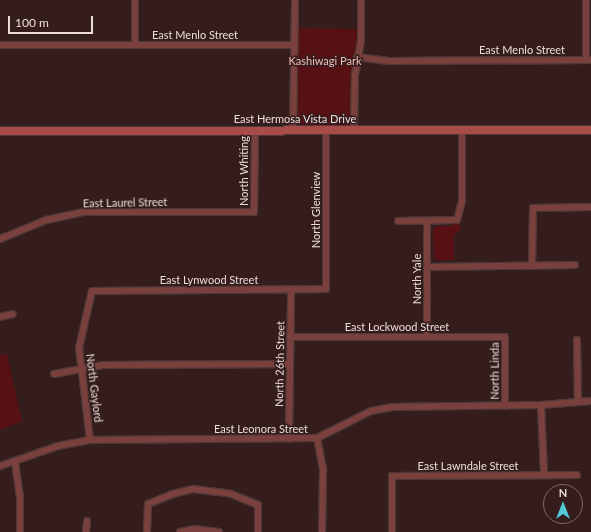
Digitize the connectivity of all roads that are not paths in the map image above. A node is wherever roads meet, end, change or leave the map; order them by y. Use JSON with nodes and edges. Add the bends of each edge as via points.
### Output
{"nodes":[{"id":1,"x":135,"y":0,"type":"edge"},
{"id":2,"x":295,"y":0,"type":"edge"},
{"id":3,"x":361,"y":0,"type":"edge"},
{"id":4,"x":586,"y":0,"type":"edge"},
{"id":5,"x":0,"y":45,"type":"edge"},
{"id":6,"x":135,"y":45,"type":"junction"},
{"id":7,"x":294,"y":45,"type":"junction"},
{"id":8,"x":357,"y":57,"type":"junction"},
{"id":9,"x":589,"y":60,"type":"edge"},
{"id":10,"x":0,"y":130,"type":"edge"},
{"id":11,"x":354,"y":130,"type":"junction"},
{"id":12,"x":591,"y":130,"type":"edge"},
{"id":13,"x":255,"y":131,"type":"junction"},
{"id":14,"x":294,"y":131,"type":"junction"},
{"id":15,"x":326,"y":131,"type":"junction"},
{"id":16,"x":462,"y":131,"type":"junction"},
{"id":17,"x":591,"y":207,"type":"edge"},
{"id":18,"x":254,"y":212,"type":"joint"},
{"id":19,"x":398,"y":221,"type":"dead end"},
{"id":20,"x":427,"y":221,"type":"junction"},
{"id":21,"x":0,"y":239,"type":"edge"},
{"id":22,"x":532,"y":266,"type":"junction"},
{"id":23,"x":575,"y":266,"type":"dead end"},
{"id":24,"x":427,"y":267,"type":"junction"},
{"id":25,"x":291,"y":289,"type":"junction"},
{"id":26,"x":326,"y":289,"type":"joint"},
{"id":27,"x":92,"y":291,"type":"joint"},
{"id":28,"x":12,"y":314,"type":"dead end"},
{"id":29,"x":0,"y":317,"type":"edge"},
{"id":30,"x":290,"y":337,"type":"junction"},
{"id":31,"x":427,"y":337,"type":"junction"},
{"id":32,"x":505,"y":337,"type":"joint"},
{"id":33,"x":577,"y":340,"type":"dead end"},
{"id":34,"x":290,"y":364,"type":"junction"},
{"id":35,"x":82,"y":369,"type":"junction"},
{"id":36,"x":54,"y":374,"type":"dead end"},
{"id":37,"x":578,"y":401,"type":"junction"},
{"id":38,"x":591,"y":401,"type":"edge"},
{"id":39,"x":541,"y":405,"type":"junction"},
{"id":40,"x":505,"y":406,"type":"junction"},
{"id":41,"x":317,"y":438,"type":"junction"},
{"id":42,"x":289,"y":439,"type":"junction"},
{"id":43,"x":90,"y":440,"type":"junction"},
{"id":44,"x":15,"y":462,"type":"junction"},
{"id":45,"x":0,"y":466,"type":"edge"},
{"id":46,"x":544,"y":475,"type":"junction"},
{"id":47,"x":577,"y":475,"type":"dead end"},
{"id":48,"x":87,"y":521,"type":"dead end"},
{"id":49,"x":20,"y":532,"type":"edge"},
{"id":50,"x":86,"y":532,"type":"edge"},
{"id":51,"x":147,"y":532,"type":"edge"},
{"id":52,"x":180,"y":532,"type":"edge"},
{"id":53,"x":219,"y":532,"type":"edge"},
{"id":54,"x":258,"y":532,"type":"edge"},
{"id":55,"x":322,"y":532,"type":"edge"},
{"id":56,"x":392,"y":532,"type":"edge"}],
"edges":[{"from":1,"to":6,"type":"street"},
{"from":2,"to":7,"type":"street"},
{"from":3,"to":8,"type":"street","via":[[361,42]]},
{"from":4,"to":9,"type":"street"},
{"from":5,"to":6,"type":"street","name":"East Menlo Street"},
{"from":6,"to":7,"type":"street","name":"East Menlo Street"},
{"from":7,"to":14,"type":"street"},
{"from":8,"to":9,"type":"street","name":"East Menlo Street","via":[[389,61]]},
{"from":8,"to":11,"type":"street"},
{"from":10,"to":13,"type":"street","name":"East Hermosa Vista Drive"},
{"from":11,"to":15,"type":"street","name":"East Hermosa Vista Drive"},
{"from":11,"to":16,"type":"street","name":"East Hermosa Vista Drive"},
{"from":12,"to":16,"type":"street","name":"East Hermosa Vista Drive"},
{"from":13,"to":14,"type":"street","name":"East Hermosa Vista Drive"},
{"from":13,"to":18,"type":"street","name":"North Whiting"},
{"from":14,"to":15,"type":"street","name":"East Hermosa Vista Drive"},
{"from":15,"to":26,"type":"street","name":"North Glenview"},
{"from":16,"to":20,"type":"street","via":[[462,201],[457,220]]},
{"from":17,"to":22,"type":"street","via":[[532,208]]},
{"from":18,"to":21,"type":"street","name":"East Laurel Street","via":[[84,212],[46,220]]},
{"from":19,"to":20,"type":"street"},
{"from":20,"to":24,"type":"street","name":"North Yale"},
{"from":22,"to":23,"type":"street"},
{"from":22,"to":24,"type":"street"},
{"from":24,"to":31,"type":"street","name":"North Yale"},
{"from":25,"to":26,"type":"street","name":"East Lynwood Street"},
{"from":25,"to":27,"type":"street","name":"East Lynwood Street"},
{"from":25,"to":30,"type":"street","name":"North 26th Street"},
{"from":27,"to":35,"type":"street","name":"North Gaylord","via":[[79,348]]},
{"from":28,"to":29,"type":"street"},
{"from":30,"to":31,"type":"street","name":"East Lockwood Street"},
{"from":30,"to":34,"type":"street","name":"North 26th Street"},
{"from":31,"to":32,"type":"street","name":"East Lockwood Street"},
{"from":32,"to":40,"type":"street","name":"North Linda"},
{"from":33,"to":37,"type":"street"},
{"from":34,"to":35,"type":"street","via":[[103,365]]},
{"from":34,"to":42,"type":"street","name":"North 26th Street"},
{"from":35,"to":36,"type":"street"},
{"from":35,"to":43,"type":"street","name":"North Gaylord"},
{"from":37,"to":38,"type":"street","name":"East Leonora Street"},
{"from":37,"to":39,"type":"street","name":"East Leonora Street"},
{"from":39,"to":40,"type":"street","name":"East Leonora Street"},
{"from":39,"to":46,"type":"street"},
{"from":40,"to":41,"type":"street","name":"East Leonora Street","via":[[391,406],[371,411]]},
{"from":41,"to":42,"type":"street","name":"East Leonora Street"},
{"from":41,"to":55,"type":"street","via":[[323,470]]},
{"from":42,"to":43,"type":"street","name":"East Leonora Street"},
{"from":43,"to":44,"type":"street","name":"East Leonora Street","via":[[58,446]]},
{"from":44,"to":45,"type":"street","name":"East Leonora Street"},
{"from":44,"to":49,"type":"street","via":[[20,496]]},
{"from":46,"to":47,"type":"street","name":"East Lawndale Street"},
{"from":46,"to":56,"type":"street","name":"East Lawndale Street","via":[[392,476]]},
{"from":48,"to":50,"type":"street"},
{"from":51,"to":54,"type":"street","via":[[148,504],[173,494],[193,490],[231,494],[258,505]]},
{"from":52,"to":53,"type":"street"}]}
